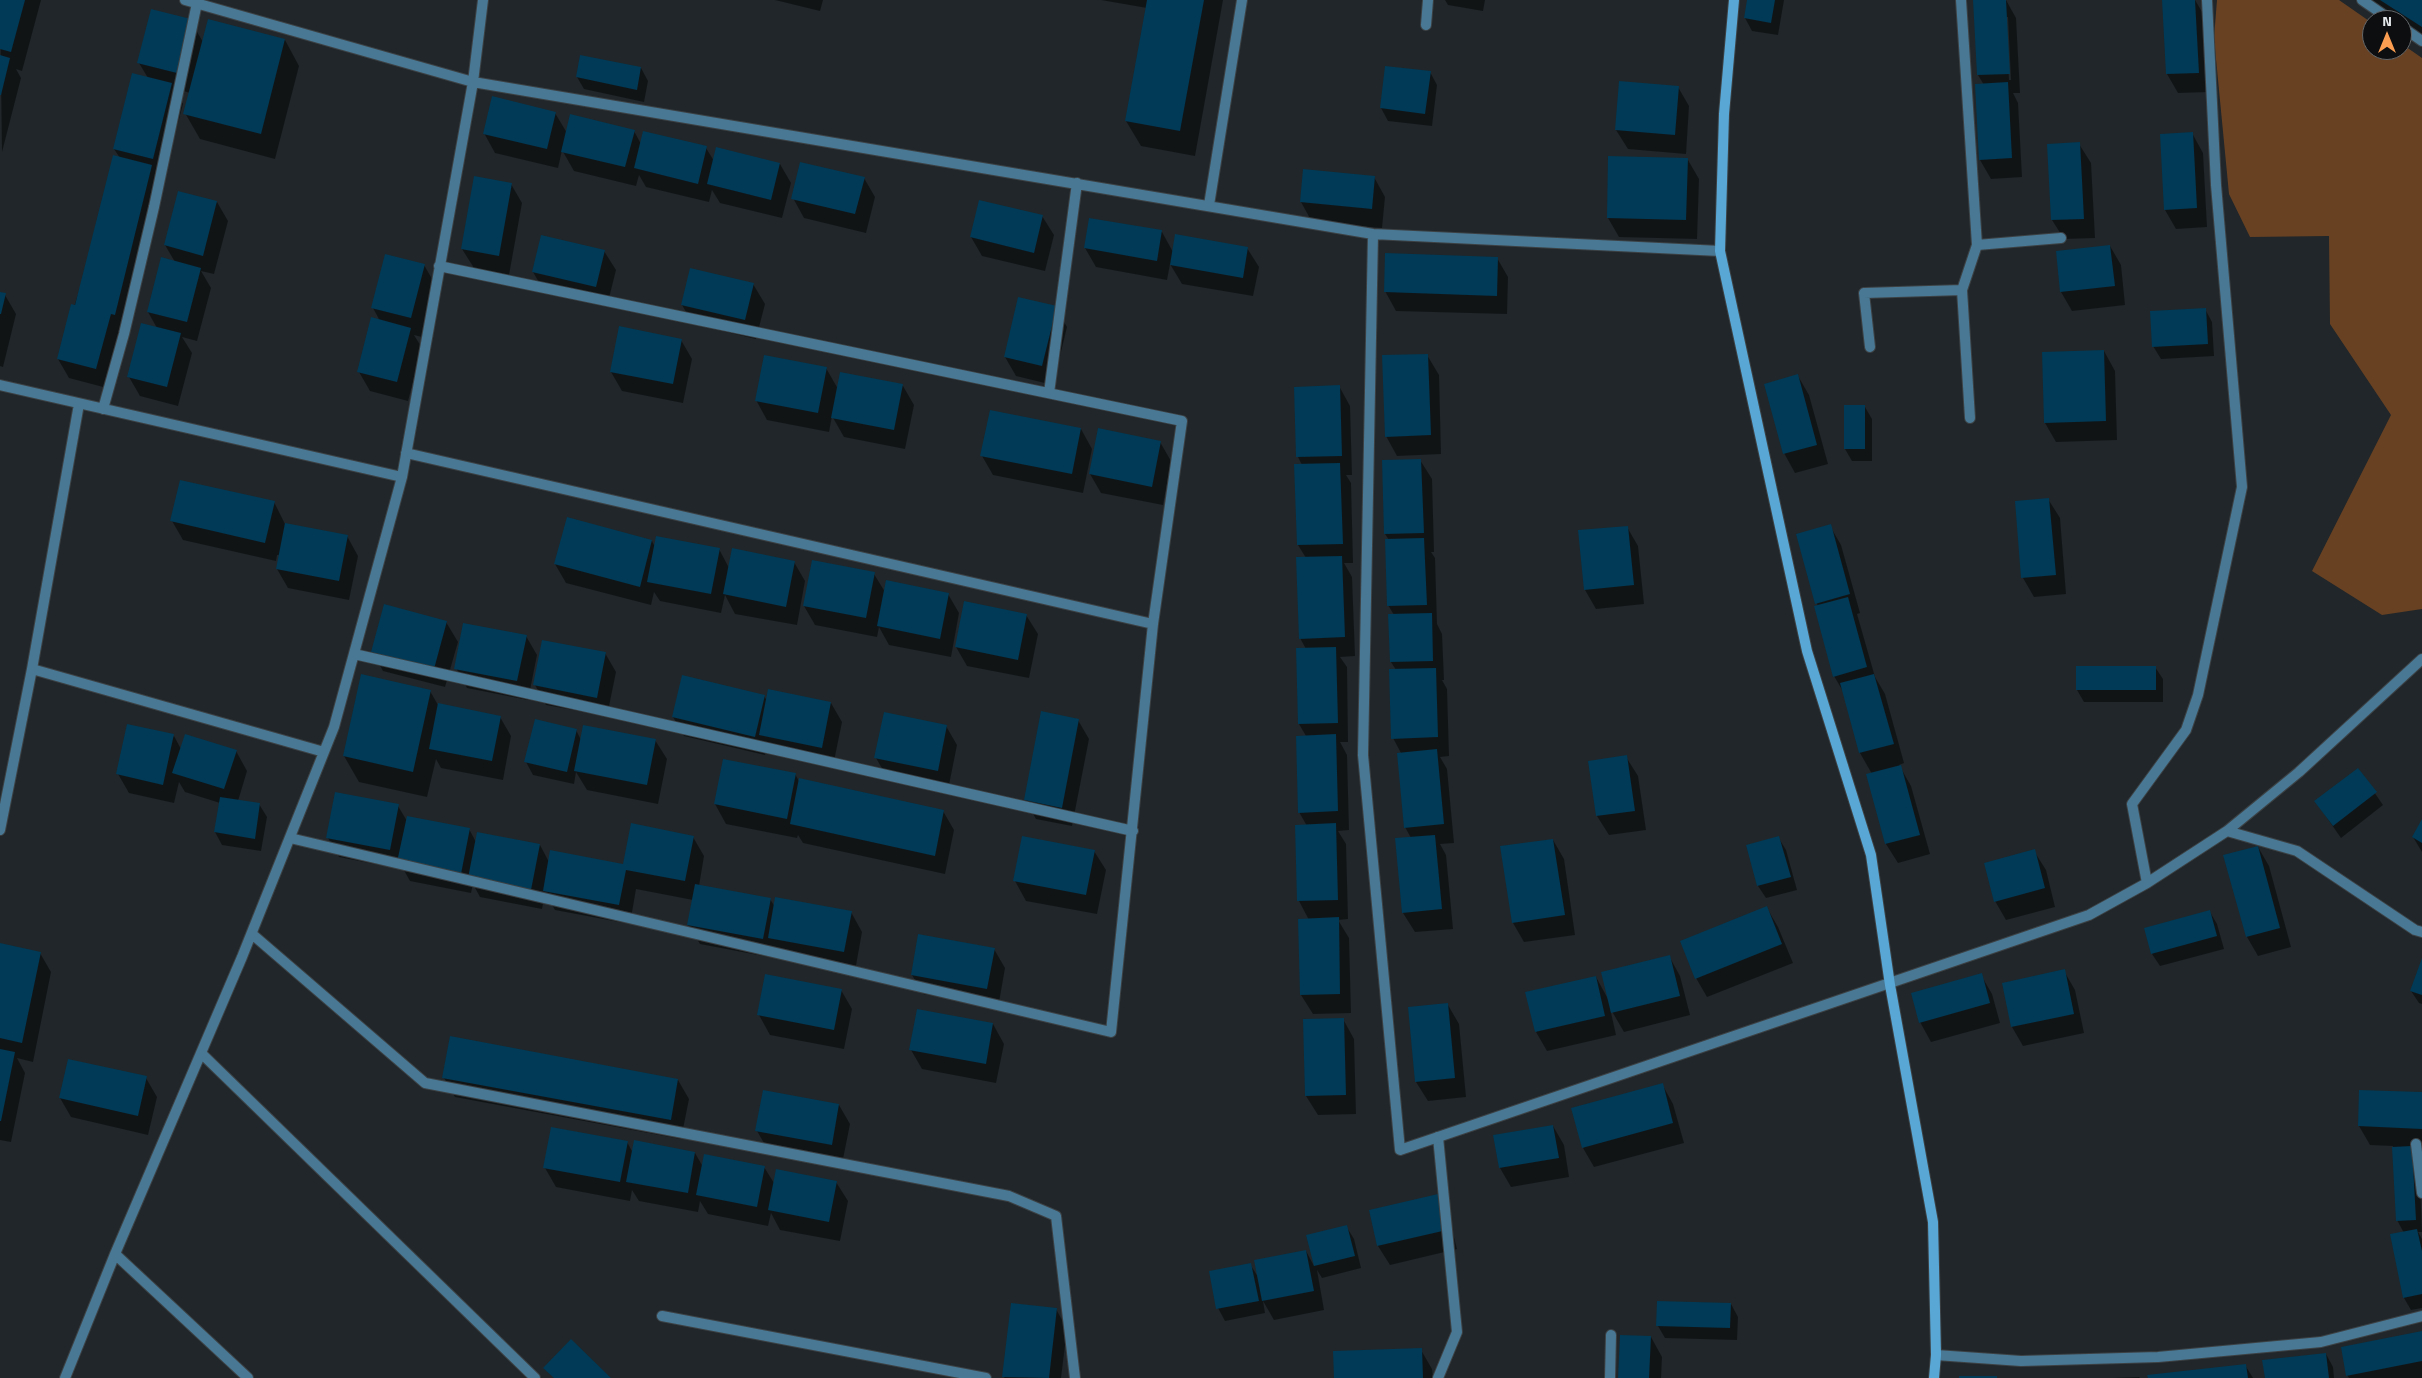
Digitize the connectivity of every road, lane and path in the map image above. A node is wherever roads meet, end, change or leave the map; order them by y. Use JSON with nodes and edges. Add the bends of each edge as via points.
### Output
{"nodes":[{"id":1,"x":185,"y":0,"type":"edge"},
{"id":2,"x":483,"y":0,"type":"edge"},
{"id":3,"x":1242,"y":0,"type":"edge"},
{"id":4,"x":1428,"y":0,"type":"edge"},
{"id":5,"x":1734,"y":0,"type":"edge"},
{"id":6,"x":1961,"y":0,"type":"edge"},
{"id":7,"x":2207,"y":0,"type":"edge"},
{"id":8,"x":2362,"y":0,"type":"edge"},
{"id":9,"x":197,"y":3,"type":"junction"},
{"id":10,"x":2376,"y":10,"type":"edge"},
{"id":11,"x":1426,"y":25,"type":"dead end"},
{"id":12,"x":473,"y":82,"type":"junction"},
{"id":13,"x":1077,"y":183,"type":"junction"},
{"id":14,"x":1209,"y":205,"type":"junction"},
{"id":15,"x":1374,"y":234,"type":"junction"},
{"id":16,"x":2061,"y":238,"type":"dead end"},
{"id":17,"x":1976,"y":245,"type":"junction"},
{"id":18,"x":1720,"y":252,"type":"junction"},
{"id":19,"x":439,"y":266,"type":"junction"},
{"id":20,"x":1962,"y":290,"type":"junction"},
{"id":21,"x":1870,"y":347,"type":"dead end"},
{"id":22,"x":0,"y":385,"type":"edge"},
{"id":23,"x":1049,"y":393,"type":"junction"},
{"id":24,"x":79,"y":404,"type":"junction"},
{"id":25,"x":103,"y":409,"type":"junction"},
{"id":26,"x":1970,"y":418,"type":"dead end"},
{"id":27,"x":406,"y":453,"type":"junction"},
{"id":28,"x":402,"y":477,"type":"junction"},
{"id":29,"x":1153,"y":624,"type":"junction"},
{"id":30,"x":354,"y":654,"type":"junction"},
{"id":31,"x":2422,"y":659,"type":"edge"},
{"id":32,"x":32,"y":669,"type":"junction"},
{"id":33,"x":324,"y":752,"type":"junction"},
{"id":34,"x":4,"y":787,"type":"edge"},
{"id":35,"x":0,"y":830,"type":"edge"},
{"id":36,"x":1133,"y":831,"type":"junction"},
{"id":37,"x":2227,"y":831,"type":"junction"},
{"id":38,"x":290,"y":838,"type":"junction"},
{"id":39,"x":2147,"y":883,"type":"junction"},
{"id":40,"x":2422,"y":932,"type":"edge"},
{"id":41,"x":252,"y":934,"type":"junction"},
{"id":42,"x":1890,"y":985,"type":"junction"},
{"id":43,"x":201,"y":1053,"type":"junction"},
{"id":44,"x":1438,"y":1137,"type":"junction"},
{"id":45,"x":2416,"y":1144,"type":"dead end"},
{"id":46,"x":2422,"y":1193,"type":"edge"},
{"id":47,"x":115,"y":1254,"type":"junction"},
{"id":48,"x":662,"y":1316,"type":"dead end"},
{"id":49,"x":2422,"y":1316,"type":"edge"},
{"id":50,"x":1611,"y":1335,"type":"dead end"},
{"id":51,"x":1936,"y":1355,"type":"junction"},
{"id":52,"x":65,"y":1378,"type":"edge"},
{"id":53,"x":248,"y":1378,"type":"edge"},
{"id":54,"x":535,"y":1378,"type":"edge"},
{"id":55,"x":986,"y":1378,"type":"edge"},
{"id":56,"x":1076,"y":1378,"type":"edge"},
{"id":57,"x":1438,"y":1378,"type":"edge"},
{"id":58,"x":1610,"y":1378,"type":"edge"},
{"id":59,"x":1934,"y":1378,"type":"edge"}],
"edges":[{"from":1,"to":9,"type":"street"},
{"from":2,"to":12,"type":"street"},
{"from":3,"to":14,"type":"street"},
{"from":4,"to":11,"type":"street"},
{"from":5,"to":18,"type":"street","via":[[1724,114]]},
{"from":6,"to":17,"type":"street"},
{"from":7,"to":39,"type":"street","via":[[2217,195],[2242,487],[2198,694],[2186,730],[2132,804]]},
{"from":8,"to":10,"type":"street"},
{"from":9,"to":12,"type":"street"},
{"from":9,"to":25,"type":"street","via":[[154,207]]},
{"from":12,"to":13,"type":"street"},
{"from":12,"to":19,"type":"street"},
{"from":13,"to":14,"type":"street"},
{"from":13,"to":23,"type":"street"},
{"from":14,"to":15,"type":"street"},
{"from":15,"to":18,"type":"street"},
{"from":15,"to":44,"type":"street","via":[[1363,755],[1400,1150]]},
{"from":16,"to":17,"type":"street"},
{"from":17,"to":20,"type":"street"},
{"from":18,"to":42,"type":"street","via":[[1806,651],[1871,854]]},
{"from":19,"to":23,"type":"street"},
{"from":19,"to":27,"type":"street"},
{"from":20,"to":21,"type":"street","via":[[1864,294]]},
{"from":20,"to":26,"type":"street"},
{"from":22,"to":24,"type":"street"},
{"from":23,"to":29,"type":"street","via":[[1182,420]]},
{"from":24,"to":25,"type":"street"},
{"from":24,"to":32,"type":"street"},
{"from":25,"to":28,"type":"street"},
{"from":27,"to":28,"type":"street"},
{"from":27,"to":29,"type":"street"},
{"from":28,"to":30,"type":"street"},
{"from":29,"to":36,"type":"street"},
{"from":30,"to":33,"type":"street","via":[[334,728]]},
{"from":30,"to":36,"type":"street"},
{"from":31,"to":37,"type":"street","via":[[2299,772]]},
{"from":32,"to":33,"type":"street"},
{"from":32,"to":34,"type":"street"},
{"from":33,"to":38,"type":"street"},
{"from":34,"to":35,"type":"street"},
{"from":36,"to":38,"type":"street","via":[[1111,1032]]},
{"from":37,"to":39,"type":"street"},
{"from":37,"to":40,"type":"street","via":[[2297,851]]},
{"from":38,"to":41,"type":"street"},
{"from":39,"to":42,"type":"street","via":[[2089,915]]},
{"from":41,"to":43,"type":"street"},
{"from":41,"to":56,"type":"street","via":[[425,1083],[1009,1196],[1056,1216]]},
{"from":42,"to":44,"type":"street"},
{"from":42,"to":51,"type":"street","via":[[1933,1222]]},
{"from":43,"to":47,"type":"street"},
{"from":43,"to":54,"type":"street"},
{"from":44,"to":57,"type":"street","via":[[1457,1332]]},
{"from":45,"to":46,"type":"street"},
{"from":47,"to":52,"type":"street"},
{"from":47,"to":53,"type":"street"},
{"from":48,"to":55,"type":"street"},
{"from":49,"to":51,"type":"street","via":[[2320,1342],[2158,1357],[2021,1361]]},
{"from":50,"to":58,"type":"street"},
{"from":51,"to":59,"type":"street"}]}
